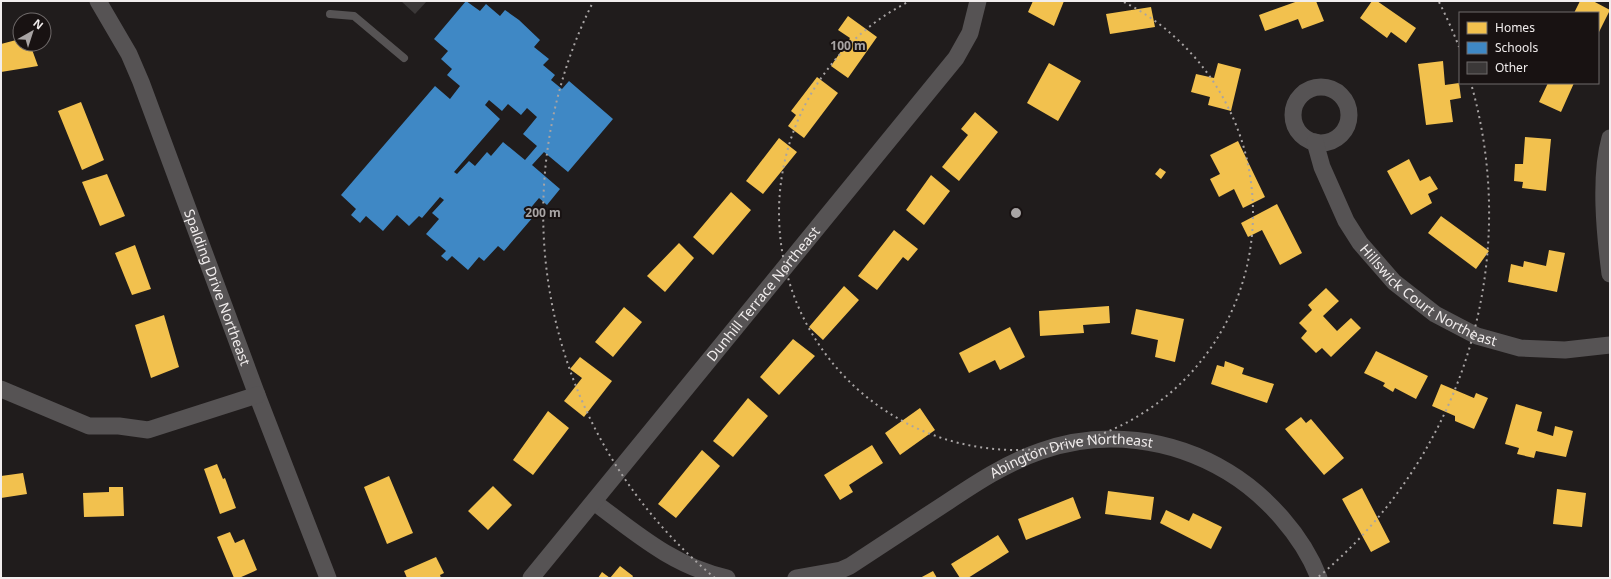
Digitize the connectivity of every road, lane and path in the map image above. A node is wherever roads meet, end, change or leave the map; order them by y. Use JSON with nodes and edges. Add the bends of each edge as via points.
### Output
{"nodes":[{"id":1,"x":98,"y":1,"type":"edge"},
{"id":2,"x":978,"y":1,"type":"edge"},
{"id":3,"x":330,"y":14,"type":"dead end"},
{"id":4,"x":404,"y":58,"type":"dead end"},
{"id":5,"x":1610,"y":138,"type":"edge"},
{"id":6,"x":1314,"y":142,"type":"dead end"},
{"id":7,"x":1610,"y":274,"type":"edge"},
{"id":8,"x":1610,"y":345,"type":"edge"},
{"id":9,"x":1,"y":389,"type":"edge"},
{"id":10,"x":257,"y":395,"type":"junction"},
{"id":11,"x":594,"y":502,"type":"junction"},
{"id":12,"x":328,"y":578,"type":"edge"},
{"id":13,"x":531,"y":578,"type":"edge"},
{"id":14,"x":727,"y":578,"type":"edge"},
{"id":15,"x":796,"y":578,"type":"edge"},
{"id":16,"x":1319,"y":578,"type":"edge"}],
"edges":[{"from":1,"to":10,"type":"street","name":"Spalding Drive Northeast","via":[[129,54],[141,82]]},
{"from":2,"to":11,"type":"street","name":"Dunhill Terrace Northeast","via":[[970,33],[956,58]]},
{"from":3,"to":4,"type":"lane","via":[[354,16]]},
{"from":5,"to":7,"type":"street","via":[[1604,176],[1606,243]]},
{"from":6,"to":8,"type":"street","name":"Hillswick Court Northeast","via":[[1346,221],[1360,243],[1394,282],[1435,314],[1477,336],[1520,348],[1565,350]]},
{"from":9,"to":10,"type":"street","via":[[89,426],[119,426],[148,430]]},
{"from":10,"to":12,"type":"street","name":"Spalding Drive Northeast"},
{"from":11,"to":13,"type":"street","name":"Dunhill Terrace Northeast"},
{"from":11,"to":14,"type":"street","via":[[657,549],[688,566]]},
{"from":15,"to":16,"type":"street","name":"Abington Drive Northeast","via":[[850,566],[989,475],[1015,461],[1042,450],[1075,442],[1106,439],[1140,440],[1170,446],[1209,461],[1242,480],[1273,507],[1294,534]]}]}
